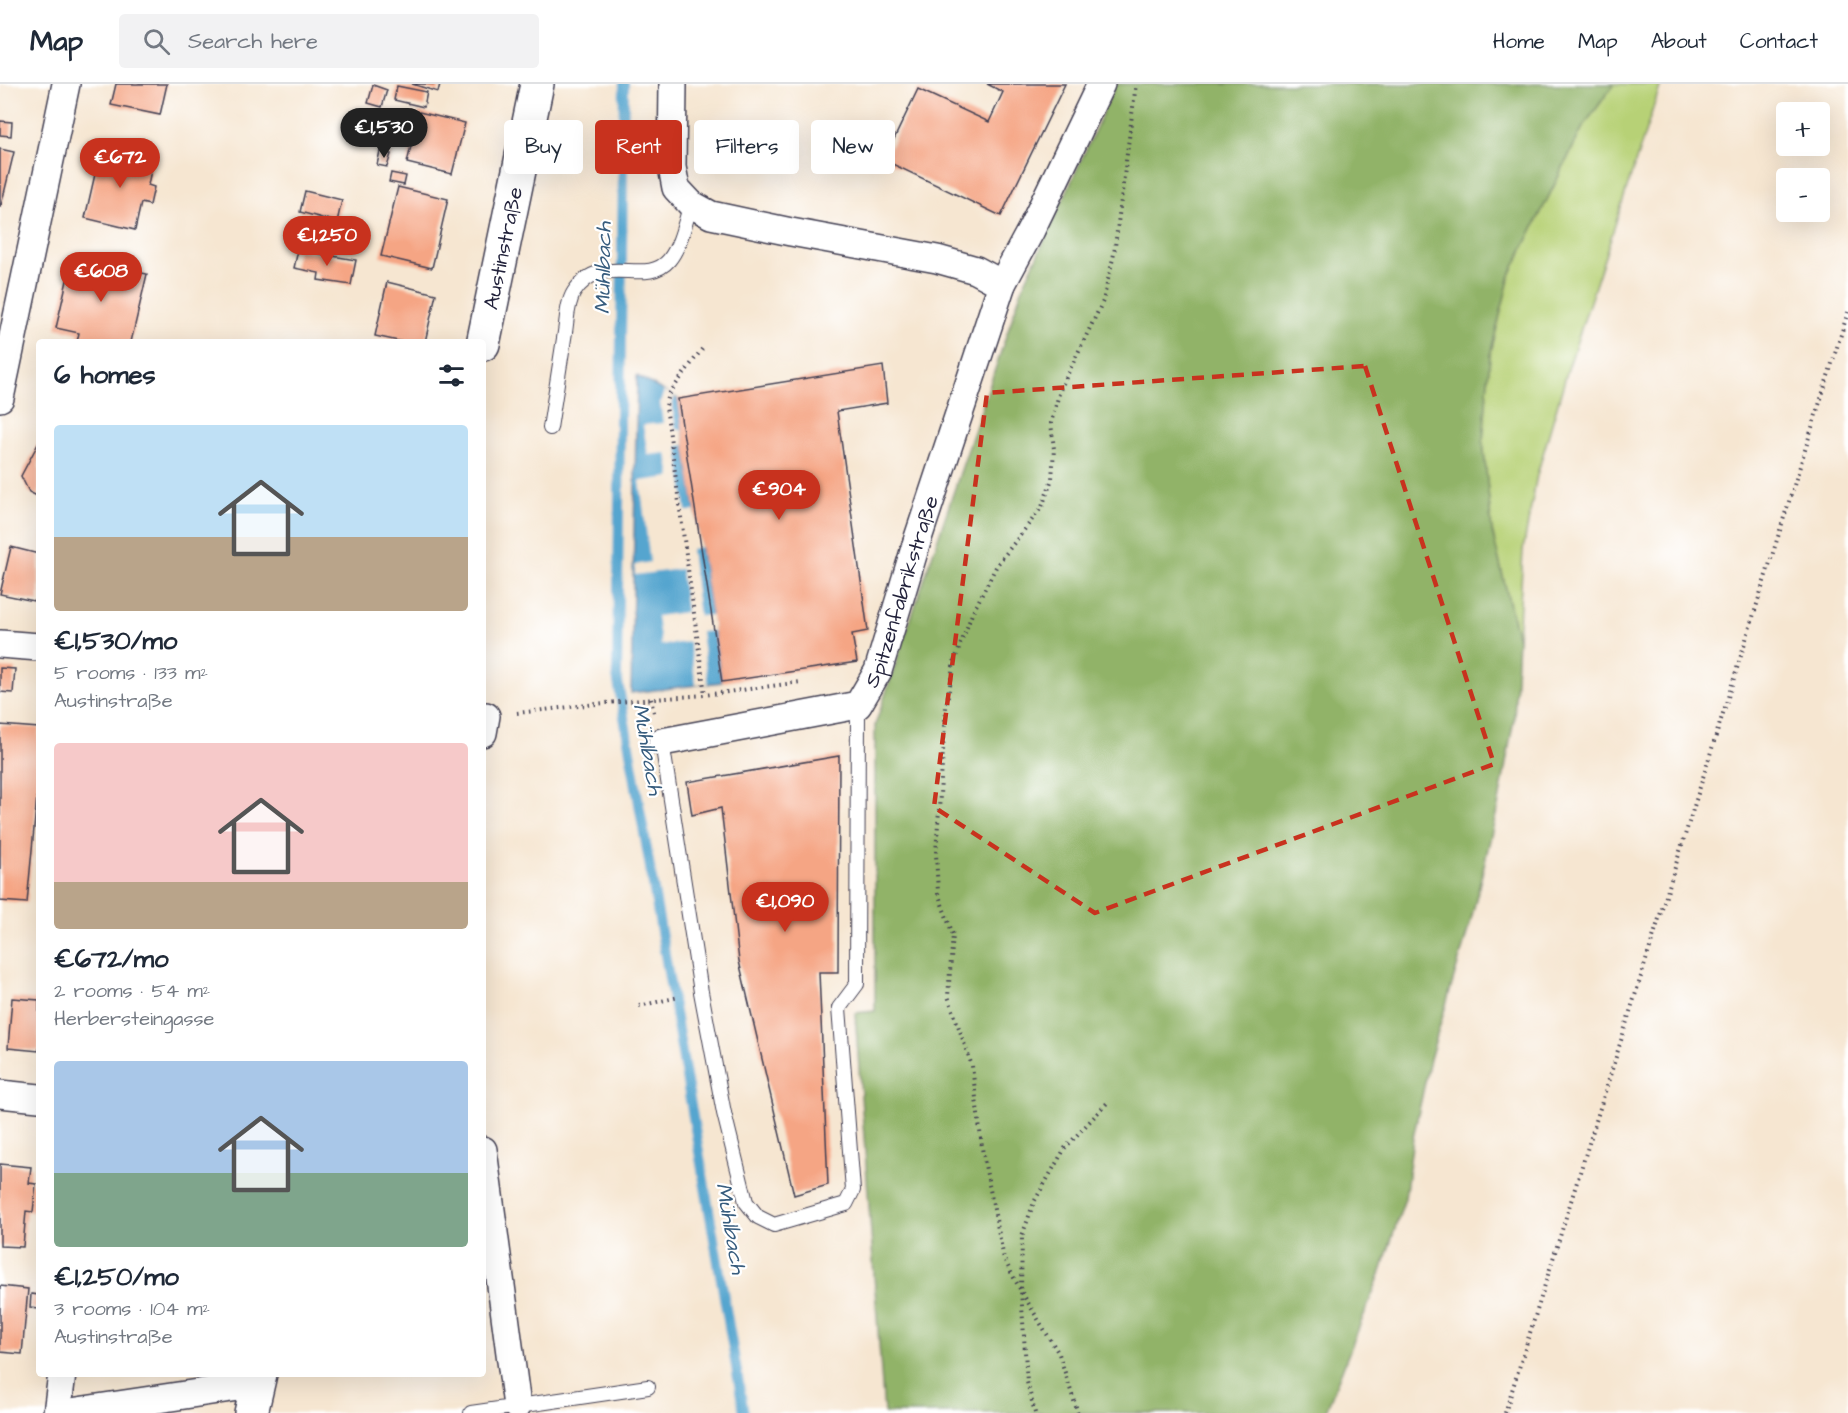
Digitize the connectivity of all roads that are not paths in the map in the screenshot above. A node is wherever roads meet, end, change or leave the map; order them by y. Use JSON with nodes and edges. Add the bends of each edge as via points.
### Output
{"nodes":[{"id":1,"x":66,"y":84,"type":"edge"},
{"id":2,"x":537,"y":84,"type":"edge"},
{"id":3,"x":673,"y":84,"type":"edge"},
{"id":4,"x":1101,"y":84,"type":"edge"},
{"id":5,"x":691,"y":204,"type":"junction"},
{"id":6,"x":1002,"y":284,"type":"junction"},
{"id":7,"x":484,"y":339,"type":"edge"},
{"id":8,"x":0,"y":398,"type":"edge"},
{"id":9,"x":550,"y":428,"type":"dead end"},
{"id":10,"x":0,"y":644,"type":"edge"},
{"id":11,"x":36,"y":647,"type":"edge"},
{"id":12,"x":858,"y":705,"type":"junction"},
{"id":13,"x":662,"y":742,"type":"joint"},
{"id":14,"x":0,"y":1094,"type":"edge"},
{"id":15,"x":36,"y":1098,"type":"edge"},
{"id":16,"x":486,"y":1173,"type":"edge"},
{"id":17,"x":62,"y":1377,"type":"edge"},
{"id":18,"x":648,"y":1387,"type":"dead end"},
{"id":19,"x":256,"y":1390,"type":"edge"},
{"id":20,"x":517,"y":1406,"type":"junction"},
{"id":21,"x":93,"y":1411,"type":"edge"},
{"id":22,"x":57,"y":1413,"type":"edge"},
{"id":23,"x":64,"y":1413,"type":"edge"},
{"id":24,"x":471,"y":1413,"type":"edge"}],
"edges":[{"from":1,"to":8,"type":"street"},
{"from":2,"to":7,"type":"main road","name":"Austinstraße"},
{"from":3,"to":5,"type":"street","via":[[672,167],[676,188]]},
{"from":4,"to":6,"type":"street","name":"Spitzenfabrikstraße"},
{"from":5,"to":6,"type":"street","via":[[711,215],[937,259],[976,270]]},
{"from":5,"to":9,"type":"lane","via":[[669,260],[645,271],[591,274],[573,294]]},
{"from":6,"to":12,"type":"street","name":"Spitzenfabrikstraße","via":[[878,671]]},
{"from":10,"to":11,"type":"street"},
{"from":12,"to":13,"type":"street","name":"Spitzenfabrikstraße"},
{"from":12,"to":13,"type":"lane","via":[[857,984],[839,1008],[853,1190],[846,1204],[774,1225],[758,1217],[746,1202],[724,1113],[700,992]]},
{"from":14,"to":15,"type":"street"},
{"from":16,"to":20,"type":"street"},
{"from":17,"to":22,"type":"street"},
{"from":18,"to":20,"type":"lane"},
{"from":19,"to":21,"type":"street"},
{"from":20,"to":24,"type":"lane"},
{"from":21,"to":23,"type":"street"}]}
